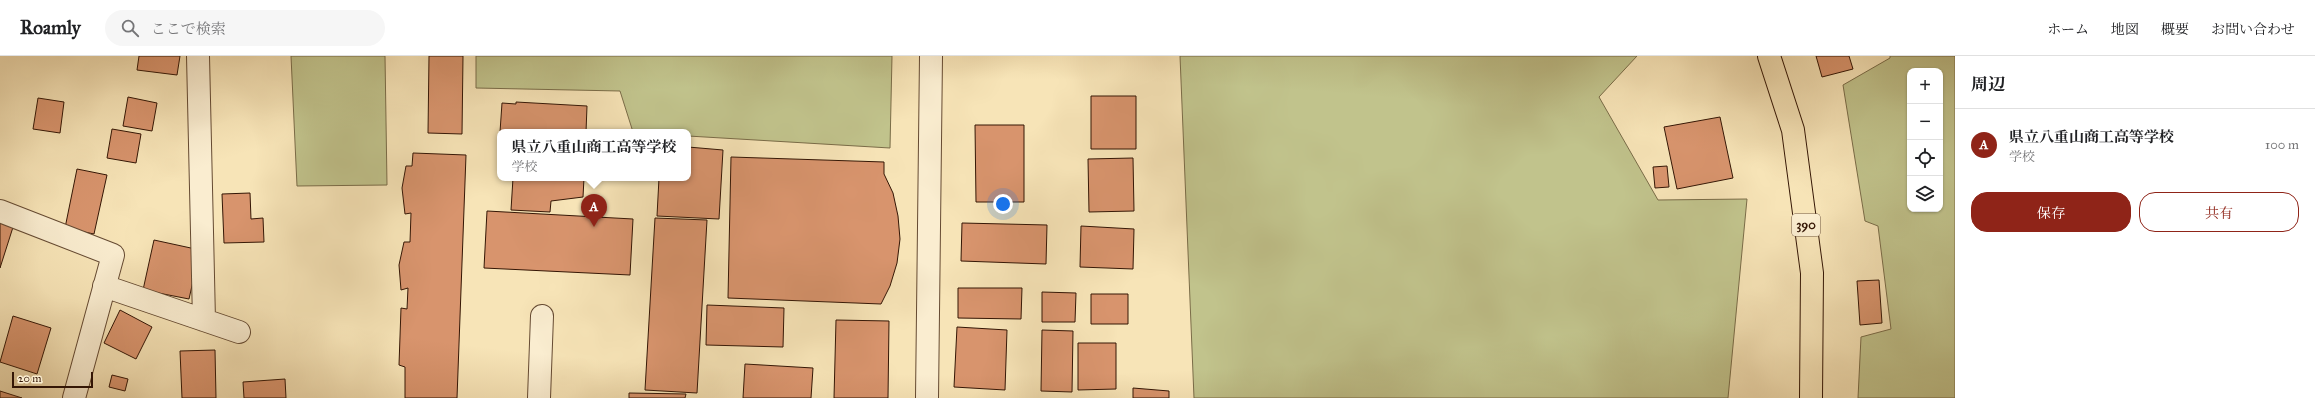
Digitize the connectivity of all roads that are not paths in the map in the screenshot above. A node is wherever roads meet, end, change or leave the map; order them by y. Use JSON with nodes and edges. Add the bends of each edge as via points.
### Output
{"nodes":[{"id":1,"x":198,"y":56,"type":"edge"},
{"id":2,"x":931,"y":56,"type":"edge"},
{"id":3,"x":1769,"y":56,"type":"edge"},
{"id":4,"x":0,"y":211,"type":"edge"},
{"id":5,"x":104,"y":286,"type":"junction"},
{"id":6,"x":542,"y":316,"type":"dead end"},
{"id":7,"x":204,"y":320,"type":"junction"},
{"id":8,"x":239,"y":332,"type":"dead end"},
{"id":9,"x":74,"y":398,"type":"edge"},
{"id":10,"x":539,"y":398,"type":"edge"},
{"id":11,"x":927,"y":398,"type":"edge"},
{"id":12,"x":1810,"y":398,"type":"edge"}],
"edges":[{"from":1,"to":7,"type":"street"},
{"from":2,"to":11,"type":"street"},
{"from":3,"to":12,"type":"highway","number":"390","via":[[1793,130],[1812,273]]},
{"from":4,"to":5,"type":"street","via":[[113,255]]},
{"from":5,"to":7,"type":"street"},
{"from":5,"to":9,"type":"street"},
{"from":6,"to":10,"type":"street"},
{"from":7,"to":8,"type":"street"}]}
